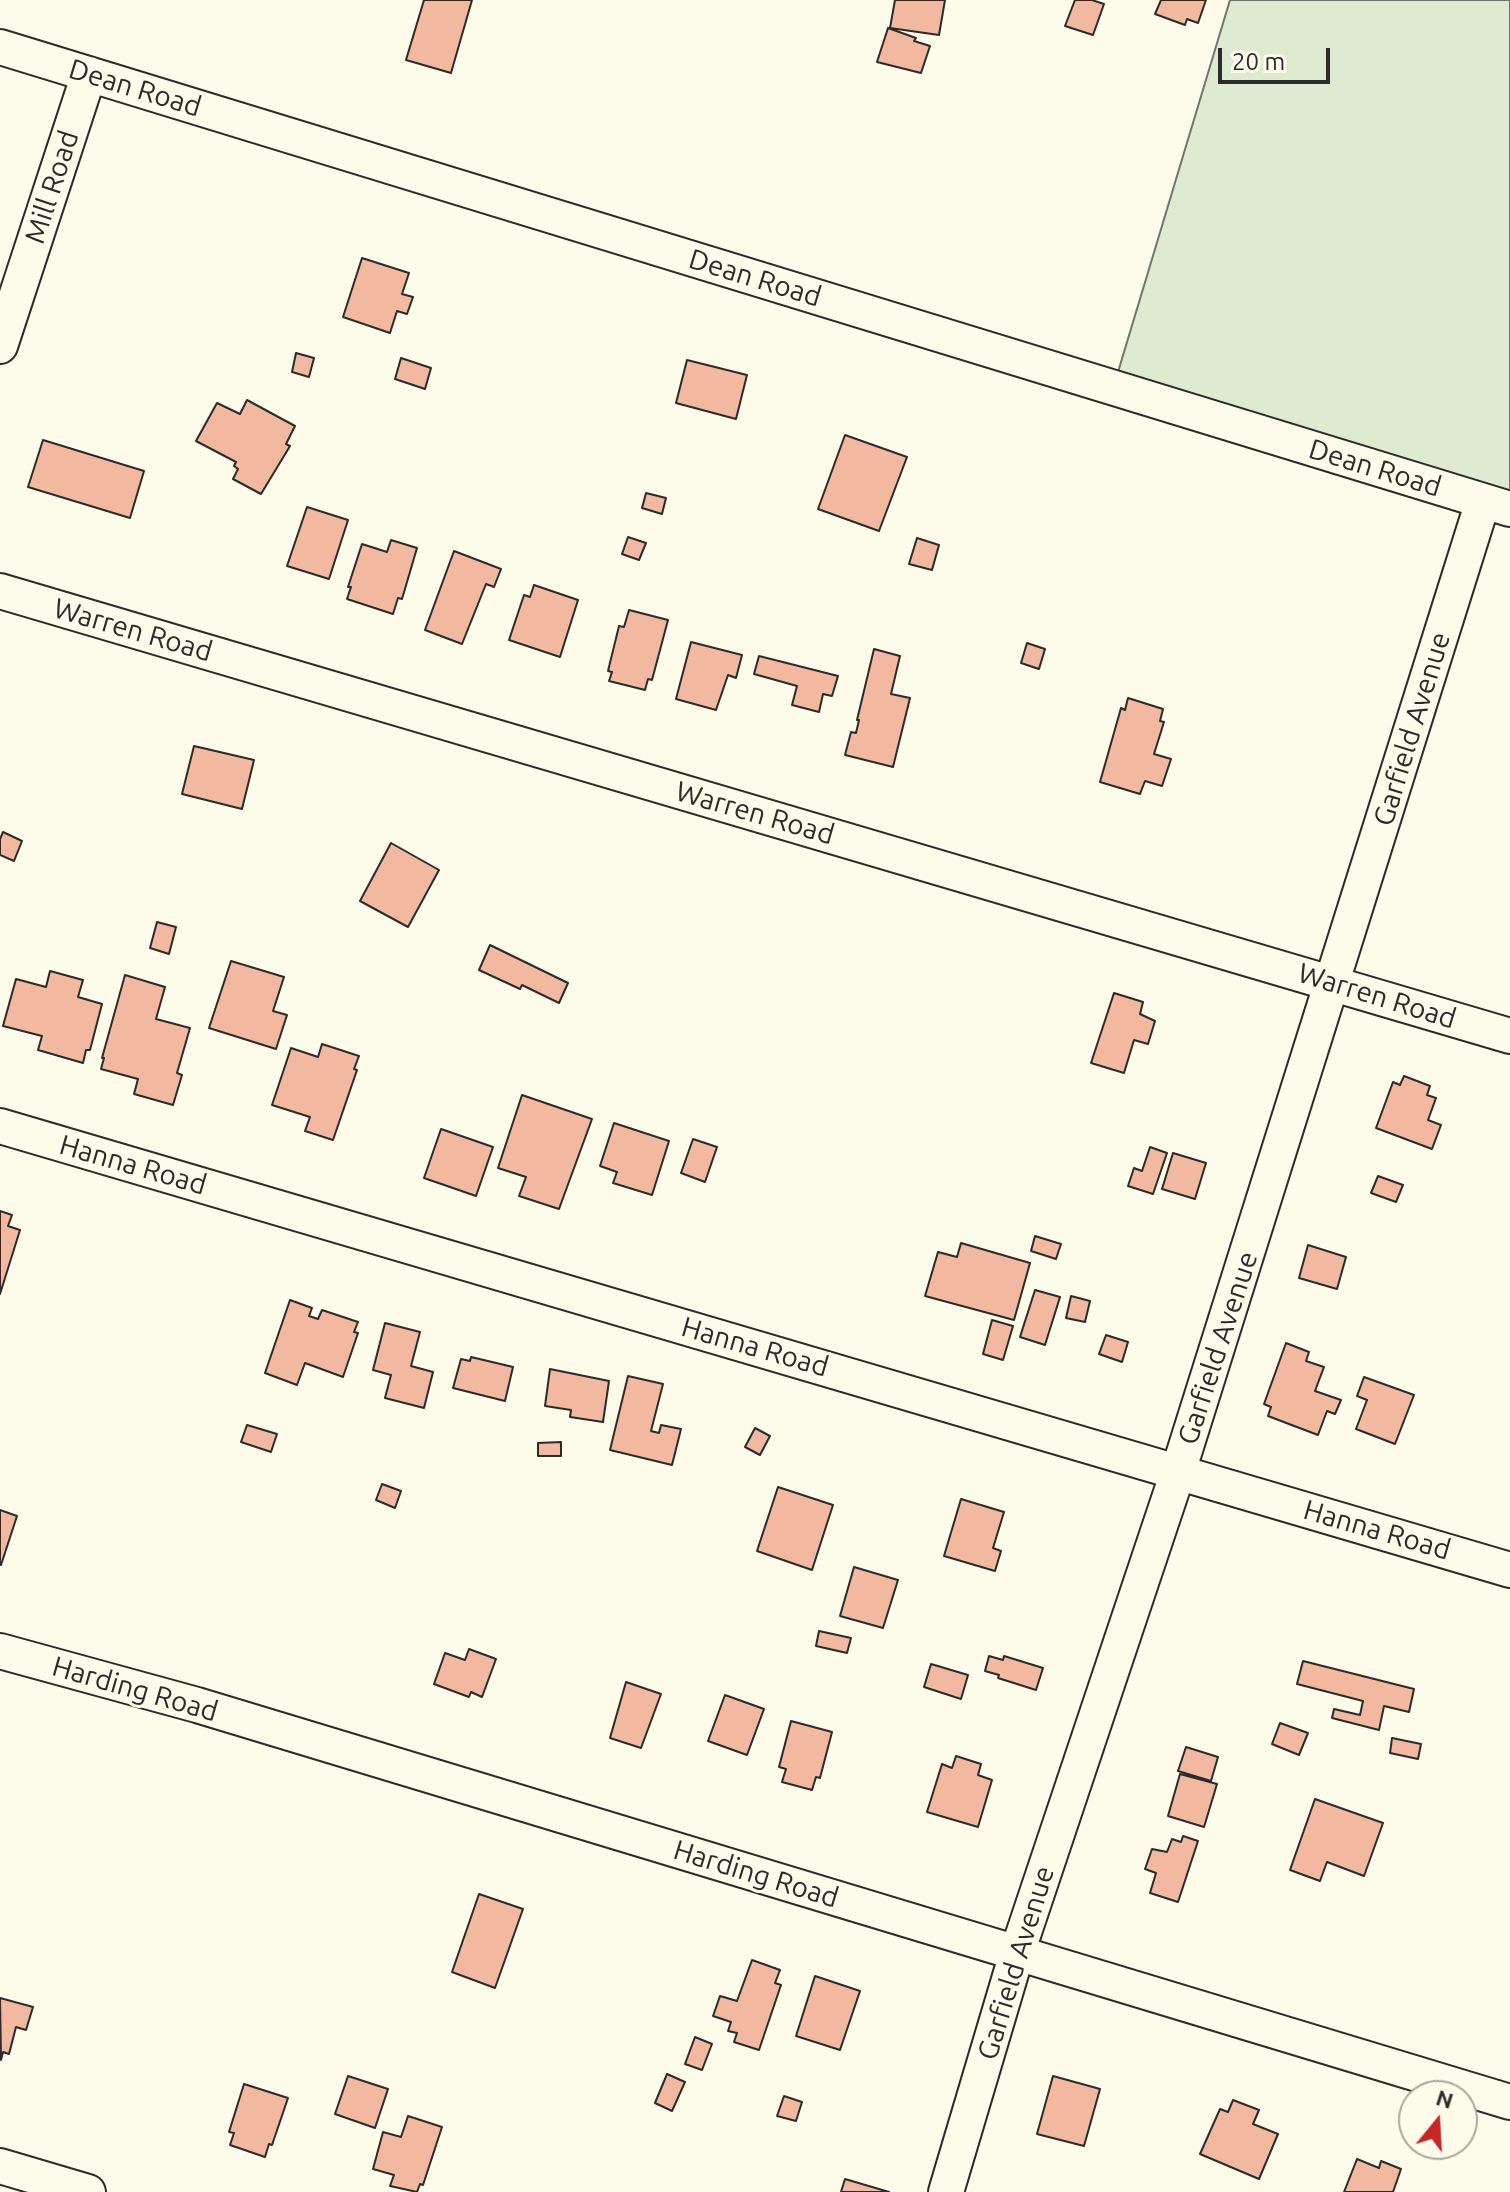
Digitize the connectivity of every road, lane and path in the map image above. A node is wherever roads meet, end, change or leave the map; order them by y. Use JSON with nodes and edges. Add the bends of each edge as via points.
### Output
{"nodes":[{"id":1,"x":0,"y":47,"type":"edge"},
{"id":2,"x":89,"y":74,"type":"junction"},
{"id":3,"x":0,"y":346,"type":"edge"},
{"id":4,"x":1496,"y":505,"type":"edge"},
{"id":5,"x":0,"y":591,"type":"edge"},
{"id":6,"x":1333,"y":983,"type":"junction"},
{"id":7,"x":1510,"y":1036,"type":"edge"},
{"id":8,"x":0,"y":1126,"type":"edge"},
{"id":9,"x":1178,"y":1472,"type":"junction"},
{"id":10,"x":1510,"y":1570,"type":"edge"},
{"id":11,"x":0,"y":1651,"type":"edge"},
{"id":12,"x":1017,"y":1953,"type":"junction"},
{"id":13,"x":1510,"y":2102,"type":"edge"},
{"id":14,"x":0,"y":2166,"type":"edge"},
{"id":15,"x":88,"y":2192,"type":"edge"},
{"id":16,"x":946,"y":2192,"type":"edge"}],
"edges":[{"from":1,"to":2,"type":"street","name":"Dean Road"},
{"from":2,"to":3,"type":"street","name":"Mill Road"},
{"from":2,"to":4,"type":"street","name":"Dean Road"},
{"from":4,"to":6,"type":"street","name":"Garfield Avenue"},
{"from":5,"to":6,"type":"street","name":"Warren Road"},
{"from":6,"to":7,"type":"street","name":"Warren Road"},
{"from":6,"to":9,"type":"street","name":"Garfield Avenue"},
{"from":8,"to":9,"type":"street","name":"Hanna Road"},
{"from":9,"to":10,"type":"street","name":"Hanna Road"},
{"from":9,"to":12,"type":"street","name":"Garfield Avenue"},
{"from":11,"to":12,"type":"street","name":"Harding Road","via":[[197,1705]]},
{"from":12,"to":13,"type":"street","name":"Harding Road"},
{"from":12,"to":16,"type":"street","name":"Garfield Avenue"},
{"from":14,"to":15,"type":"street"}]}
